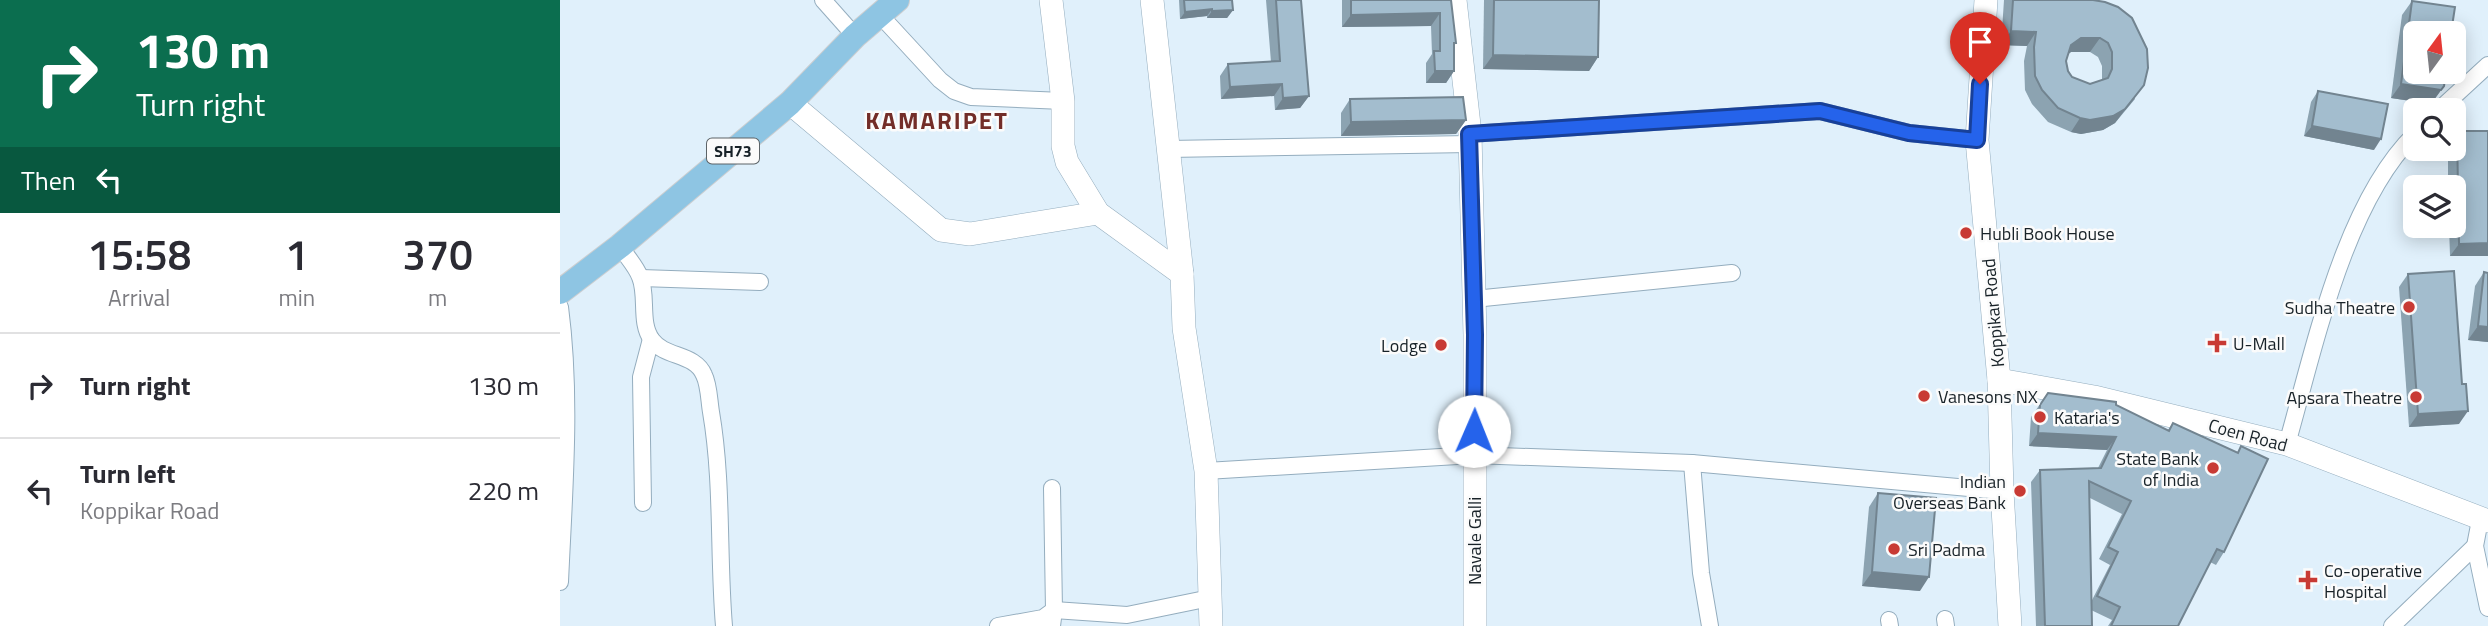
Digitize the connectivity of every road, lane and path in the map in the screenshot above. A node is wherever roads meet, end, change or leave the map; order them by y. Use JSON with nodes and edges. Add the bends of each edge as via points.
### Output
{"nodes":[{"id":1,"x":823,"y":0,"type":"edge"},
{"id":2,"x":1051,"y":0,"type":"edge"},
{"id":3,"x":1152,"y":0,"type":"edge"},
{"id":4,"x":1455,"y":0,"type":"edge"},
{"id":5,"x":1986,"y":0,"type":"edge"},
{"id":6,"x":888,"y":7,"type":"edge"},
{"id":7,"x":855,"y":36,"type":"junction"},
{"id":8,"x":2488,"y":65,"type":"edge"},
{"id":9,"x":2452,"y":98,"type":"edge"},
{"id":10,"x":1063,"y":101,"type":"junction"},
{"id":11,"x":790,"y":103,"type":"junction"},
{"id":12,"x":1470,"y":139,"type":"junction"},
{"id":13,"x":1977,"y":140,"type":"junction"},
{"id":14,"x":2403,"y":146,"type":"edge"},
{"id":15,"x":1168,"y":149,"type":"junction"},
{"id":16,"x":1098,"y":213,"type":"junction"},
{"id":17,"x":620,"y":246,"type":"junction"},
{"id":18,"x":1732,"y":273,"type":"dead end"},
{"id":19,"x":1182,"y":274,"type":"junction"},
{"id":20,"x":641,"y":278,"type":"junction"},
{"id":21,"x":760,"y":282,"type":"dead end"},
{"id":22,"x":560,"y":292,"type":"edge"},
{"id":23,"x":1474,"y":299,"type":"junction"},
{"id":24,"x":560,"y":307,"type":"edge"},
{"id":25,"x":651,"y":339,"type":"junction"},
{"id":26,"x":1999,"y":380,"type":"junction"},
{"id":27,"x":2287,"y":444,"type":"junction"},
{"id":28,"x":1474,"y":455,"type":"junction"},
{"id":29,"x":1692,"y":463,"type":"junction"},
{"id":30,"x":1206,"y":471,"type":"junction"},
{"id":31,"x":1052,"y":488,"type":"dead end"},
{"id":32,"x":2002,"y":491,"type":"junction"},
{"id":33,"x":643,"y":503,"type":"dead end"},
{"id":34,"x":2484,"y":520,"type":"edge"},
{"id":35,"x":2475,"y":546,"type":"junction"},
{"id":36,"x":560,"y":582,"type":"edge"},
{"id":37,"x":1210,"y":598,"type":"junction"},
{"id":38,"x":2488,"y":608,"type":"edge"},
{"id":39,"x":1053,"y":618,"type":"edge"},
{"id":40,"x":724,"y":626,"type":"edge"},
{"id":41,"x":998,"y":626,"type":"edge"},
{"id":42,"x":1210,"y":626,"type":"edge"},
{"id":43,"x":1475,"y":626,"type":"edge"},
{"id":44,"x":1710,"y":626,"type":"edge"},
{"id":45,"x":2010,"y":626,"type":"edge"},
{"id":46,"x":2392,"y":626,"type":"edge"}],
"edges":[{"from":1,"to":7,"type":"street"},
{"from":2,"to":10,"type":"street"},
{"from":3,"to":15,"type":"street"},
{"from":4,"to":12,"type":"street","name":"Navale Galli"},
{"from":5,"to":13,"type":"street","name":"Koppikar Road"},
{"from":6,"to":7,"type":"main road","number":"SH73"},
{"from":6,"to":10,"type":"street","via":[[940,80],[954,90],[971,97]]},
{"from":7,"to":11,"type":"main road","number":"SH73"},
{"from":8,"to":9,"type":"street"},
{"from":10,"to":16,"type":"street","via":[[1067,162]]},
{"from":11,"to":16,"type":"street","via":[[941,230],[970,234]]},
{"from":11,"to":17,"type":"main road","number":"SH73"},
{"from":12,"to":13,"type":"street","via":[[1820,111],[1909,133]]},
{"from":12,"to":15,"type":"street"},
{"from":12,"to":23,"type":"street","name":"Navale Galli"},
{"from":13,"to":26,"type":"street","name":"Koppikar Road"},
{"from":14,"to":27,"type":"street","via":[[2371,192],[2352,235],[2326,306]]},
{"from":15,"to":19,"type":"street"},
{"from":16,"to":19,"type":"street"},
{"from":17,"to":20,"type":"street"},
{"from":17,"to":22,"type":"main road","number":"SH73"},
{"from":18,"to":23,"type":"street"},
{"from":19,"to":30,"type":"street","via":[[1184,328]]},
{"from":20,"to":21,"type":"street"},
{"from":20,"to":25,"type":"street"},
{"from":23,"to":28,"type":"street","name":"Navale Galli"},
{"from":24,"to":36,"type":"street","via":[[566,354]]},
{"from":25,"to":33,"type":"street","via":[[641,377]]},
{"from":25,"to":40,"type":"street","via":[[660,348],[690,360],[705,375],[716,440]]},
{"from":26,"to":27,"type":"street","name":"Coen Road","via":[[2094,397]]},
{"from":26,"to":32,"type":"street","name":"Koppikar Road"},
{"from":27,"to":34,"type":"street","name":"Coen Road"},
{"from":28,"to":29,"type":"street"},
{"from":28,"to":30,"type":"street"},
{"from":28,"to":43,"type":"street","name":"Navale Galli"},
{"from":29,"to":32,"type":"street"},
{"from":29,"to":44,"type":"street"},
{"from":30,"to":37,"type":"street"},
{"from":31,"to":39,"type":"street"},
{"from":32,"to":45,"type":"street","name":"Koppikar Road"},
{"from":34,"to":35,"type":"street"},
{"from":35,"to":38,"type":"street"},
{"from":35,"to":46,"type":"street"},
{"from":37,"to":39,"type":"street","via":[[1127,615]]},
{"from":37,"to":42,"type":"street"},
{"from":39,"to":41,"type":"street"}]}
